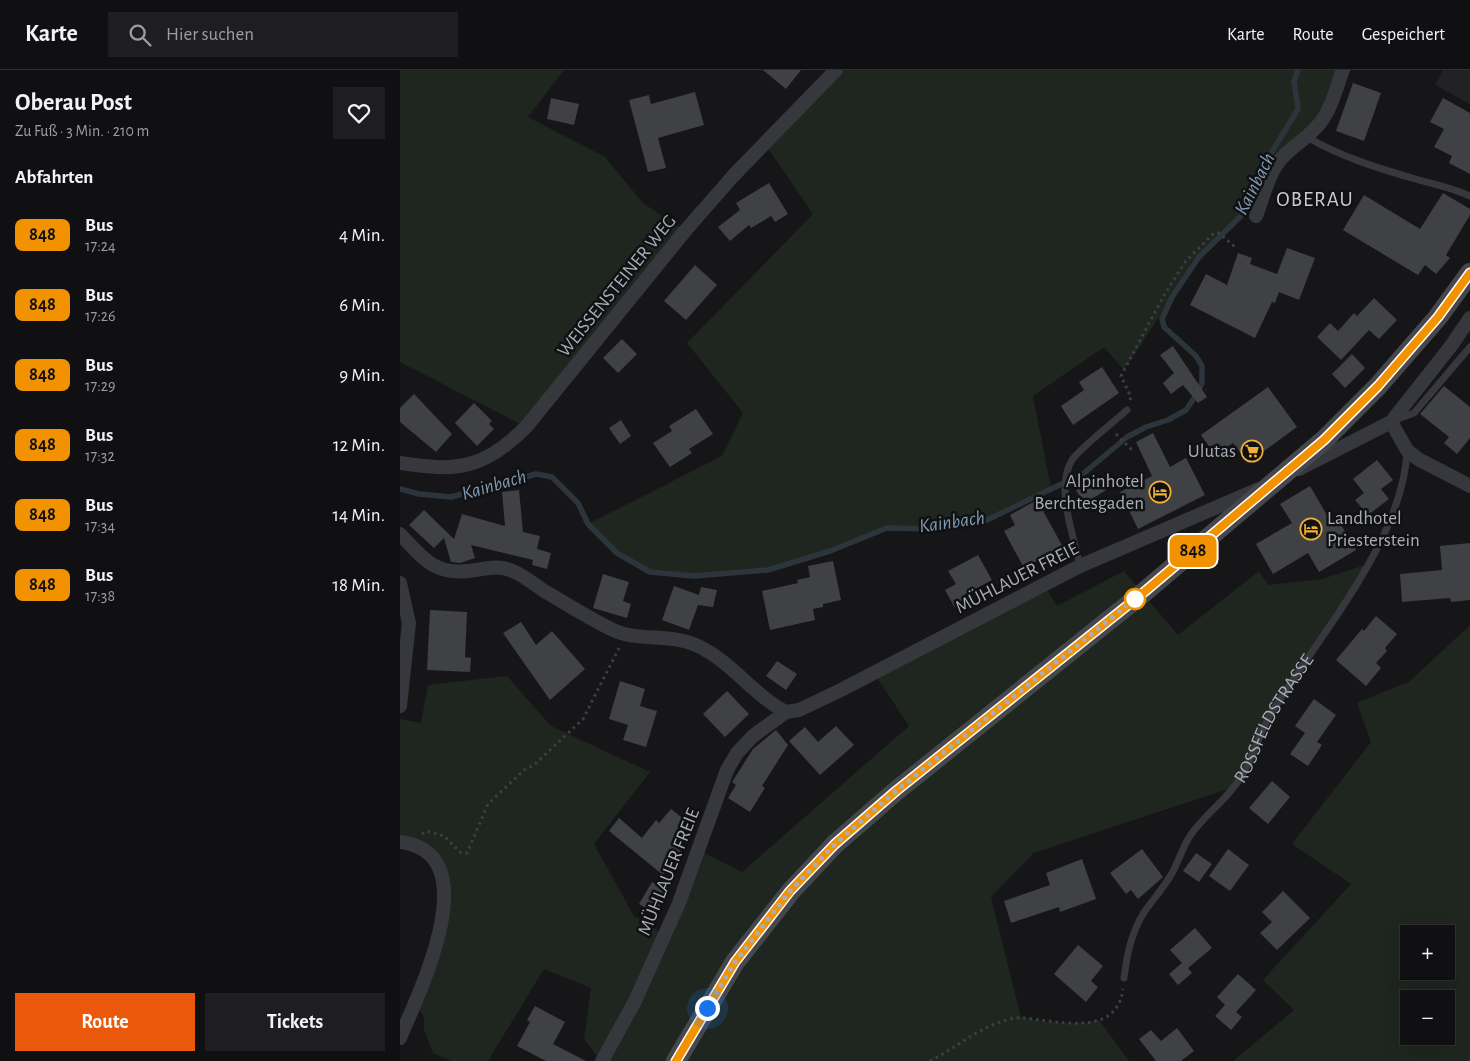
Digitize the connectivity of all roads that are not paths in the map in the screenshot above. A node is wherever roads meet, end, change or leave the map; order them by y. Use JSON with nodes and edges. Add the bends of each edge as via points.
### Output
{"nodes":[{"id":1,"x":836,"y":70,"type":"edge"},
{"id":2,"x":1343,"y":70,"type":"edge"},
{"id":3,"x":1307,"y":137,"type":"junction"},
{"id":4,"x":1470,"y":196,"type":"edge"},
{"id":5,"x":1256,"y":216,"type":"dead end"},
{"id":6,"x":1470,"y":273,"type":"edge"},
{"id":7,"x":1470,"y":318,"type":"edge"},
{"id":8,"x":1470,"y":347,"type":"edge"},
{"id":9,"x":1127,"y":410,"type":"road end"},
{"id":10,"x":1391,"y":422,"type":"junction"},
{"id":11,"x":1407,"y":450,"type":"junction"},
{"id":12,"x":400,"y":463,"type":"edge"},
{"id":13,"x":1270,"y":484,"type":"junction"},
{"id":14,"x":1470,"y":486,"type":"edge"},
{"id":15,"x":400,"y":534,"type":"edge"},
{"id":16,"x":1080,"y":566,"type":"junction"},
{"id":17,"x":400,"y":583,"type":"edge"},
{"id":18,"x":400,"y":706,"type":"edge"},
{"id":19,"x":786,"y":712,"type":"junction"},
{"id":20,"x":406,"y":843,"type":"edge"},
{"id":21,"x":1124,"y":978,"type":"road end"},
{"id":22,"x":400,"y":1038,"type":"edge"},
{"id":23,"x":602,"y":1061,"type":"edge"},
{"id":24,"x":676,"y":1061,"type":"edge"}],
"edges":[{"from":1,"to":12,"type":"street","name":"WEISSENSTEINER WEG","via":[[733,176],[509,444],[490,458],[450,468]]},
{"from":2,"to":3,"type":"street","via":[[1328,109]]},
{"from":3,"to":4,"type":"lane","via":[[1338,154],[1455,188]]},
{"from":3,"to":5,"type":"street","via":[[1285,154],[1273,170]]},
{"from":6,"to":13,"type":"main road","via":[[1438,317],[1378,386],[1324,440]]},
{"from":7,"to":10,"type":"street"},
{"from":8,"to":10,"type":"lane","via":[[1414,413]]},
{"from":9,"to":16,"type":"lane","via":[[1072,460],[1068,473],[1064,492]]},
{"from":10,"to":11,"type":"street"},
{"from":10,"to":13,"type":"street"},
{"from":11,"to":14,"type":"street"},
{"from":11,"to":21,"type":"lane","name":"ROSSFELDSTRASSE","via":[[1400,498],[1368,564],[1268,720],[1243,774],[1191,835],[1172,872],[1144,913],[1128,950]]},
{"from":13,"to":16,"type":"street","name":"MÜHLAUER FREIE"},
{"from":13,"to":24,"type":"main road","via":[[1143,593],[896,791],[835,844],[790,891],[735,962]]},
{"from":15,"to":19,"type":"street","via":[[435,567],[456,573],[503,568],[515,572],[574,610],[625,634],[674,638],[697,645],[713,654],[768,703]]},
{"from":16,"to":19,"type":"street","name":"MÜHLAUER FREIE","via":[[839,691],[798,710]]},
{"from":17,"to":18,"type":"street","via":[[409,623]]},
{"from":19,"to":23,"type":"street","name":"MÜHLAUER FREIE","via":[[753,736],[727,770],[679,903],[635,1001]]},
{"from":20,"to":22,"type":"street","via":[[433,858],[443,875],[445,895],[432,956]]}]}
